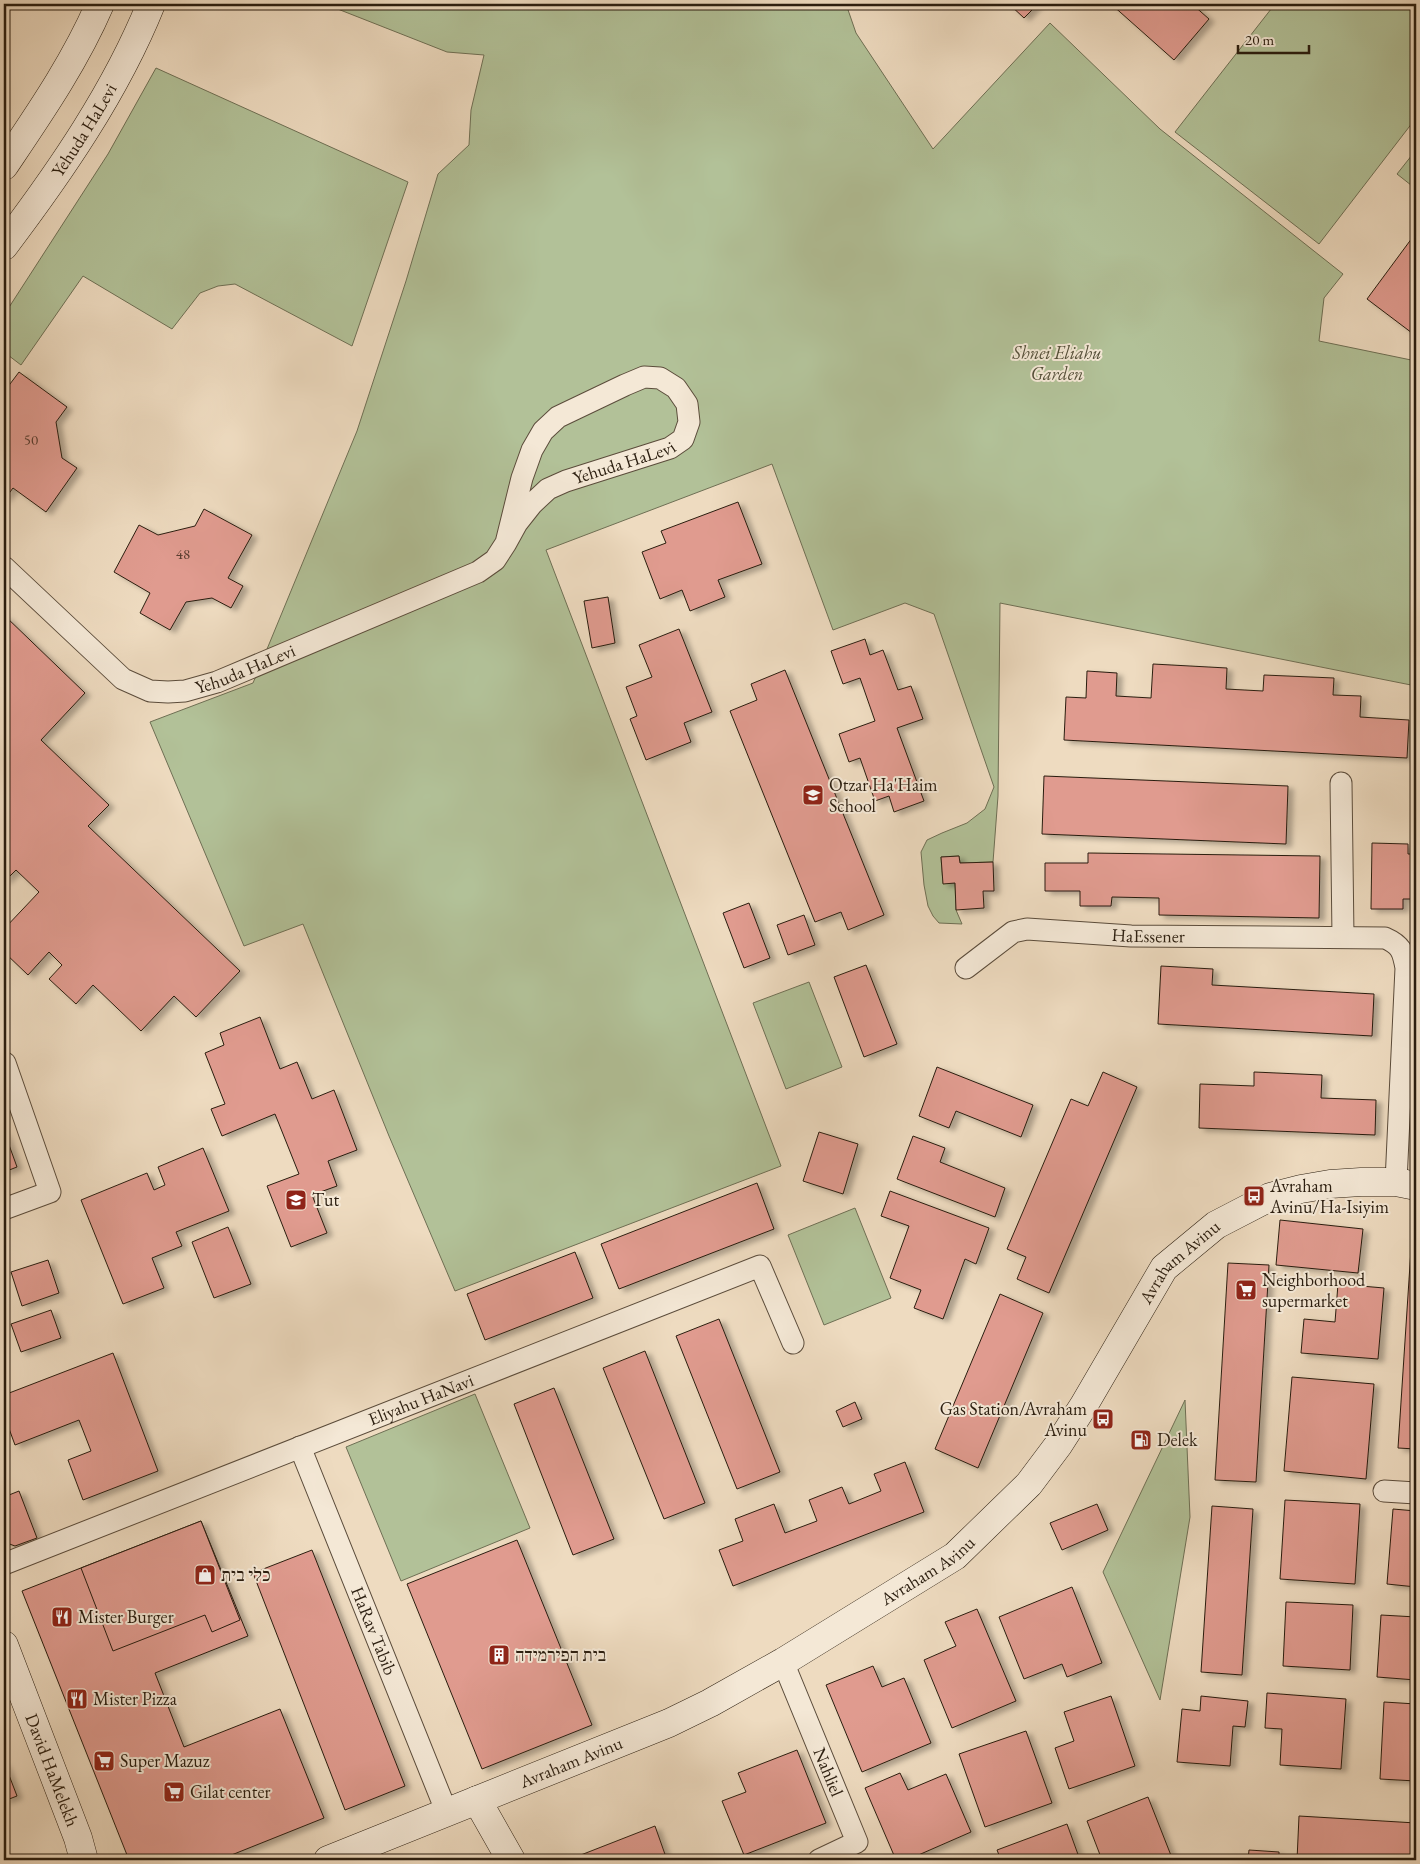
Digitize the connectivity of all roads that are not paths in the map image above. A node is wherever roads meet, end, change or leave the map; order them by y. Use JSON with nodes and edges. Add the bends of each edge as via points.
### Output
{"nodes":[{"id":1,"x":100,"y":4,"type":"edge"},
{"id":2,"x":151,"y":4,"type":"edge"},
{"id":3,"x":4,"y":166,"type":"edge"},
{"id":4,"x":4,"y":246,"type":"edge"},
{"id":5,"x":506,"y":543,"type":"junction"},
{"id":6,"x":4,"y":567,"type":"edge"},
{"id":7,"x":1341,"y":784,"type":"dead end"},
{"id":8,"x":1343,"y":937,"type":"junction"},
{"id":9,"x":966,"y":968,"type":"dead end"},
{"id":10,"x":5,"y":1063,"type":"dead end"},
{"id":11,"x":1406,"y":1184,"type":"edge"},
{"id":12,"x":4,"y":1209,"type":"edge"},
{"id":13,"x":793,"y":1343,"type":"dead end"},
{"id":14,"x":300,"y":1447,"type":"junction"},
{"id":15,"x":1384,"y":1491,"type":"dead end"},
{"id":16,"x":1416,"y":1493,"type":"edge"},
{"id":17,"x":4,"y":1564,"type":"edge"},
{"id":18,"x":4,"y":1645,"type":"edge"},
{"id":19,"x":783,"y":1662,"type":"junction"},
{"id":20,"x":477,"y":1800,"type":"junction"},
{"id":21,"x":446,"y":1813,"type":"junction"},
{"id":22,"x":85,"y":1853,"type":"edge"},
{"id":23,"x":328,"y":1860,"type":"edge"},
{"id":24,"x":511,"y":1860,"type":"edge"},
{"id":25,"x":818,"y":1860,"type":"edge"}],
"edges":[{"from":1,"to":3,"type":"street","via":[[50,97]]},
{"from":2,"to":4,"type":"street","name":"Yehuda HaLevi","via":[[131,49],[90,122]]},
{"from":5,"to":5,"type":"street","name":"Yehuda HaLevi","via":[[517,523],[548,489],[670,448],[683,439],[689,422],[687,404],[676,388],[660,378],[644,377],[558,417],[543,430],[522,478]]},
{"from":5,"to":6,"type":"street","name":"Yehuda HaLevi","via":[[495,560],[466,579],[217,682],[168,692],[150,691],[123,679]]},
{"from":7,"to":8,"type":"street"},
{"from":8,"to":9,"type":"street","name":"HaEssener","via":[[1131,936],[1026,929],[1013,932]]},
{"from":8,"to":11,"type":"street","name":"HaEssener","via":[[1385,938],[1403,952],[1406,968]]},
{"from":10,"to":12,"type":"street","via":[[50,1192]]},
{"from":11,"to":19,"type":"street","name":"Avraham Avinu","via":[[1330,1184],[1270,1197],[1206,1232],[1164,1268],[1059,1444],[1029,1484],[996,1518],[955,1556]]},
{"from":13,"to":14,"type":"street","name":"Eliyahu HaNavi","via":[[760,1266]]},
{"from":14,"to":17,"type":"street","name":"Eliyahu HaNavi"},
{"from":14,"to":21,"type":"street","name":"HaRav Tabib"},
{"from":15,"to":16,"type":"street"},
{"from":18,"to":22,"type":"street","name":"David HaMelekh"},
{"from":19,"to":20,"type":"street","name":"Avraham Avinu","via":[[669,1723]]},
{"from":19,"to":25,"type":"street","name":"Nahliel","via":[[857,1842]]},
{"from":20,"to":21,"type":"street","name":"Avraham Avinu"},
{"from":20,"to":24,"type":"street"},
{"from":21,"to":23,"type":"street","name":"Avraham Avinu"}]}
